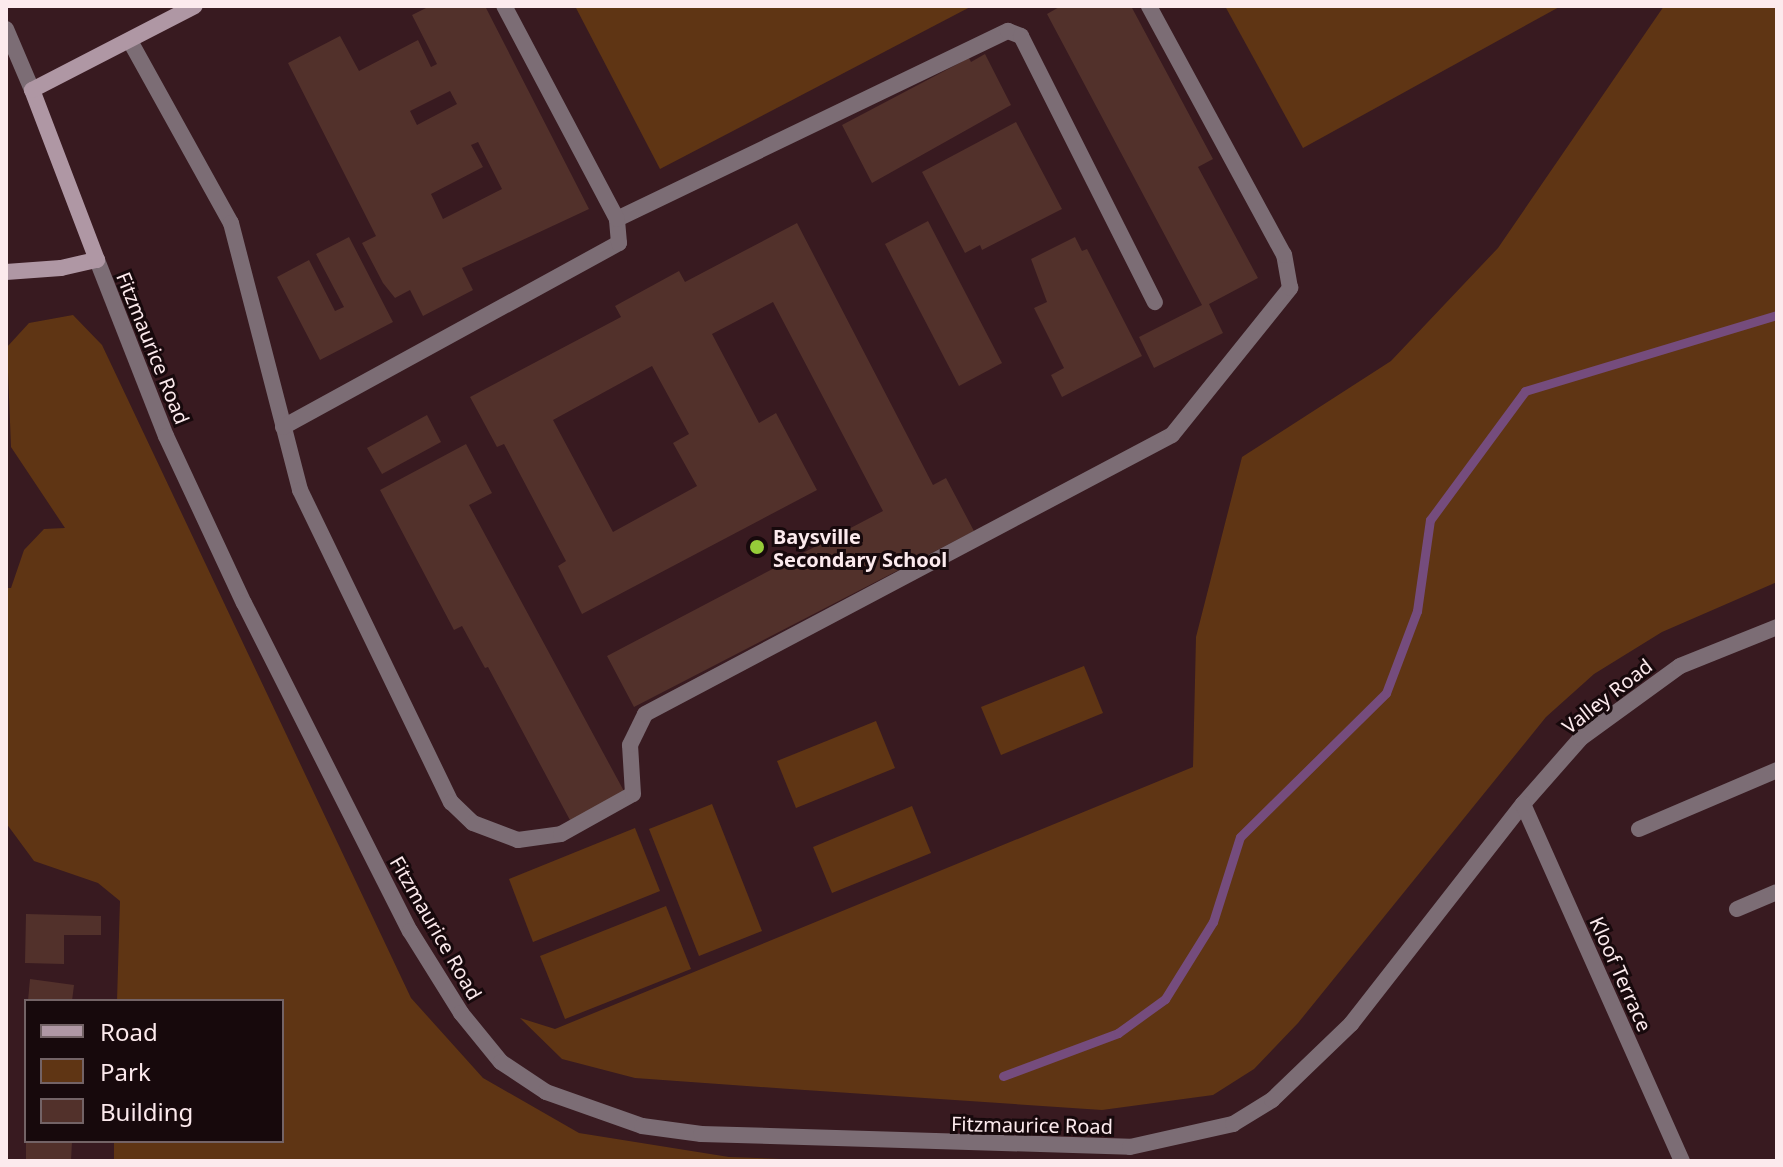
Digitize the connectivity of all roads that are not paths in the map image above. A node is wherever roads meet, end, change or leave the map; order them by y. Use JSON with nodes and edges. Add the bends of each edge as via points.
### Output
{"nodes":[{"id":1,"x":195,"y":6,"type":"edge"},
{"id":2,"x":504,"y":6,"type":"edge"},
{"id":3,"x":1149,"y":6,"type":"edge"},
{"id":4,"x":6,"y":29,"type":"edge"},
{"id":5,"x":130,"y":41,"type":"junction"},
{"id":6,"x":32,"y":90,"type":"junction"},
{"id":7,"x":617,"y":219,"type":"junction"},
{"id":8,"x":97,"y":260,"type":"junction"},
{"id":9,"x":6,"y":272,"type":"edge"},
{"id":10,"x":1155,"y":302,"type":"dead end"},
{"id":11,"x":283,"y":427,"type":"junction"},
{"id":12,"x":1777,"y":627,"type":"edge"},
{"id":13,"x":1777,"y":770,"type":"edge"},
{"id":14,"x":1523,"y":804,"type":"junction"},
{"id":15,"x":1639,"y":829,"type":"dead end"},
{"id":16,"x":1777,"y":892,"type":"edge"},
{"id":17,"x":1737,"y":909,"type":"dead end"},
{"id":18,"x":1682,"y":1161,"type":"edge"}],
"edges":[{"from":1,"to":5,"type":"street"},
{"from":2,"to":7,"type":"street"},
{"from":3,"to":11,"type":"street","via":[[1284,255],[1290,288],[1172,435],[645,714],[630,745],[633,794],[617,807],[561,834],[518,840],[473,823],[451,802],[300,490]]},
{"from":4,"to":6,"type":"street","name":"Fitzmaurice Road"},
{"from":5,"to":6,"type":"street"},
{"from":5,"to":11,"type":"street","via":[[231,223]]},
{"from":6,"to":8,"type":"street","name":"Fitzmaurice Road"},
{"from":7,"to":10,"type":"street","via":[[1008,31],[1021,36]]},
{"from":7,"to":11,"type":"street","via":[[621,235],[612,248]]},
{"from":8,"to":9,"type":"street"},
{"from":8,"to":14,"type":"street","name":"Fitzmaurice Road","via":[[166,436],[410,931],[461,1013],[501,1062],[546,1092],[592,1111],[642,1126],[701,1134],[1023,1146],[1130,1147],[1233,1124],[1272,1100],[1351,1024]]},
{"from":12,"to":14,"type":"street","name":"Valley Road","via":[[1680,666],[1636,694],[1581,738]]},
{"from":13,"to":15,"type":"street"},
{"from":14,"to":18,"type":"street","name":"Kloof Terrace"},
{"from":16,"to":17,"type":"street"}]}
